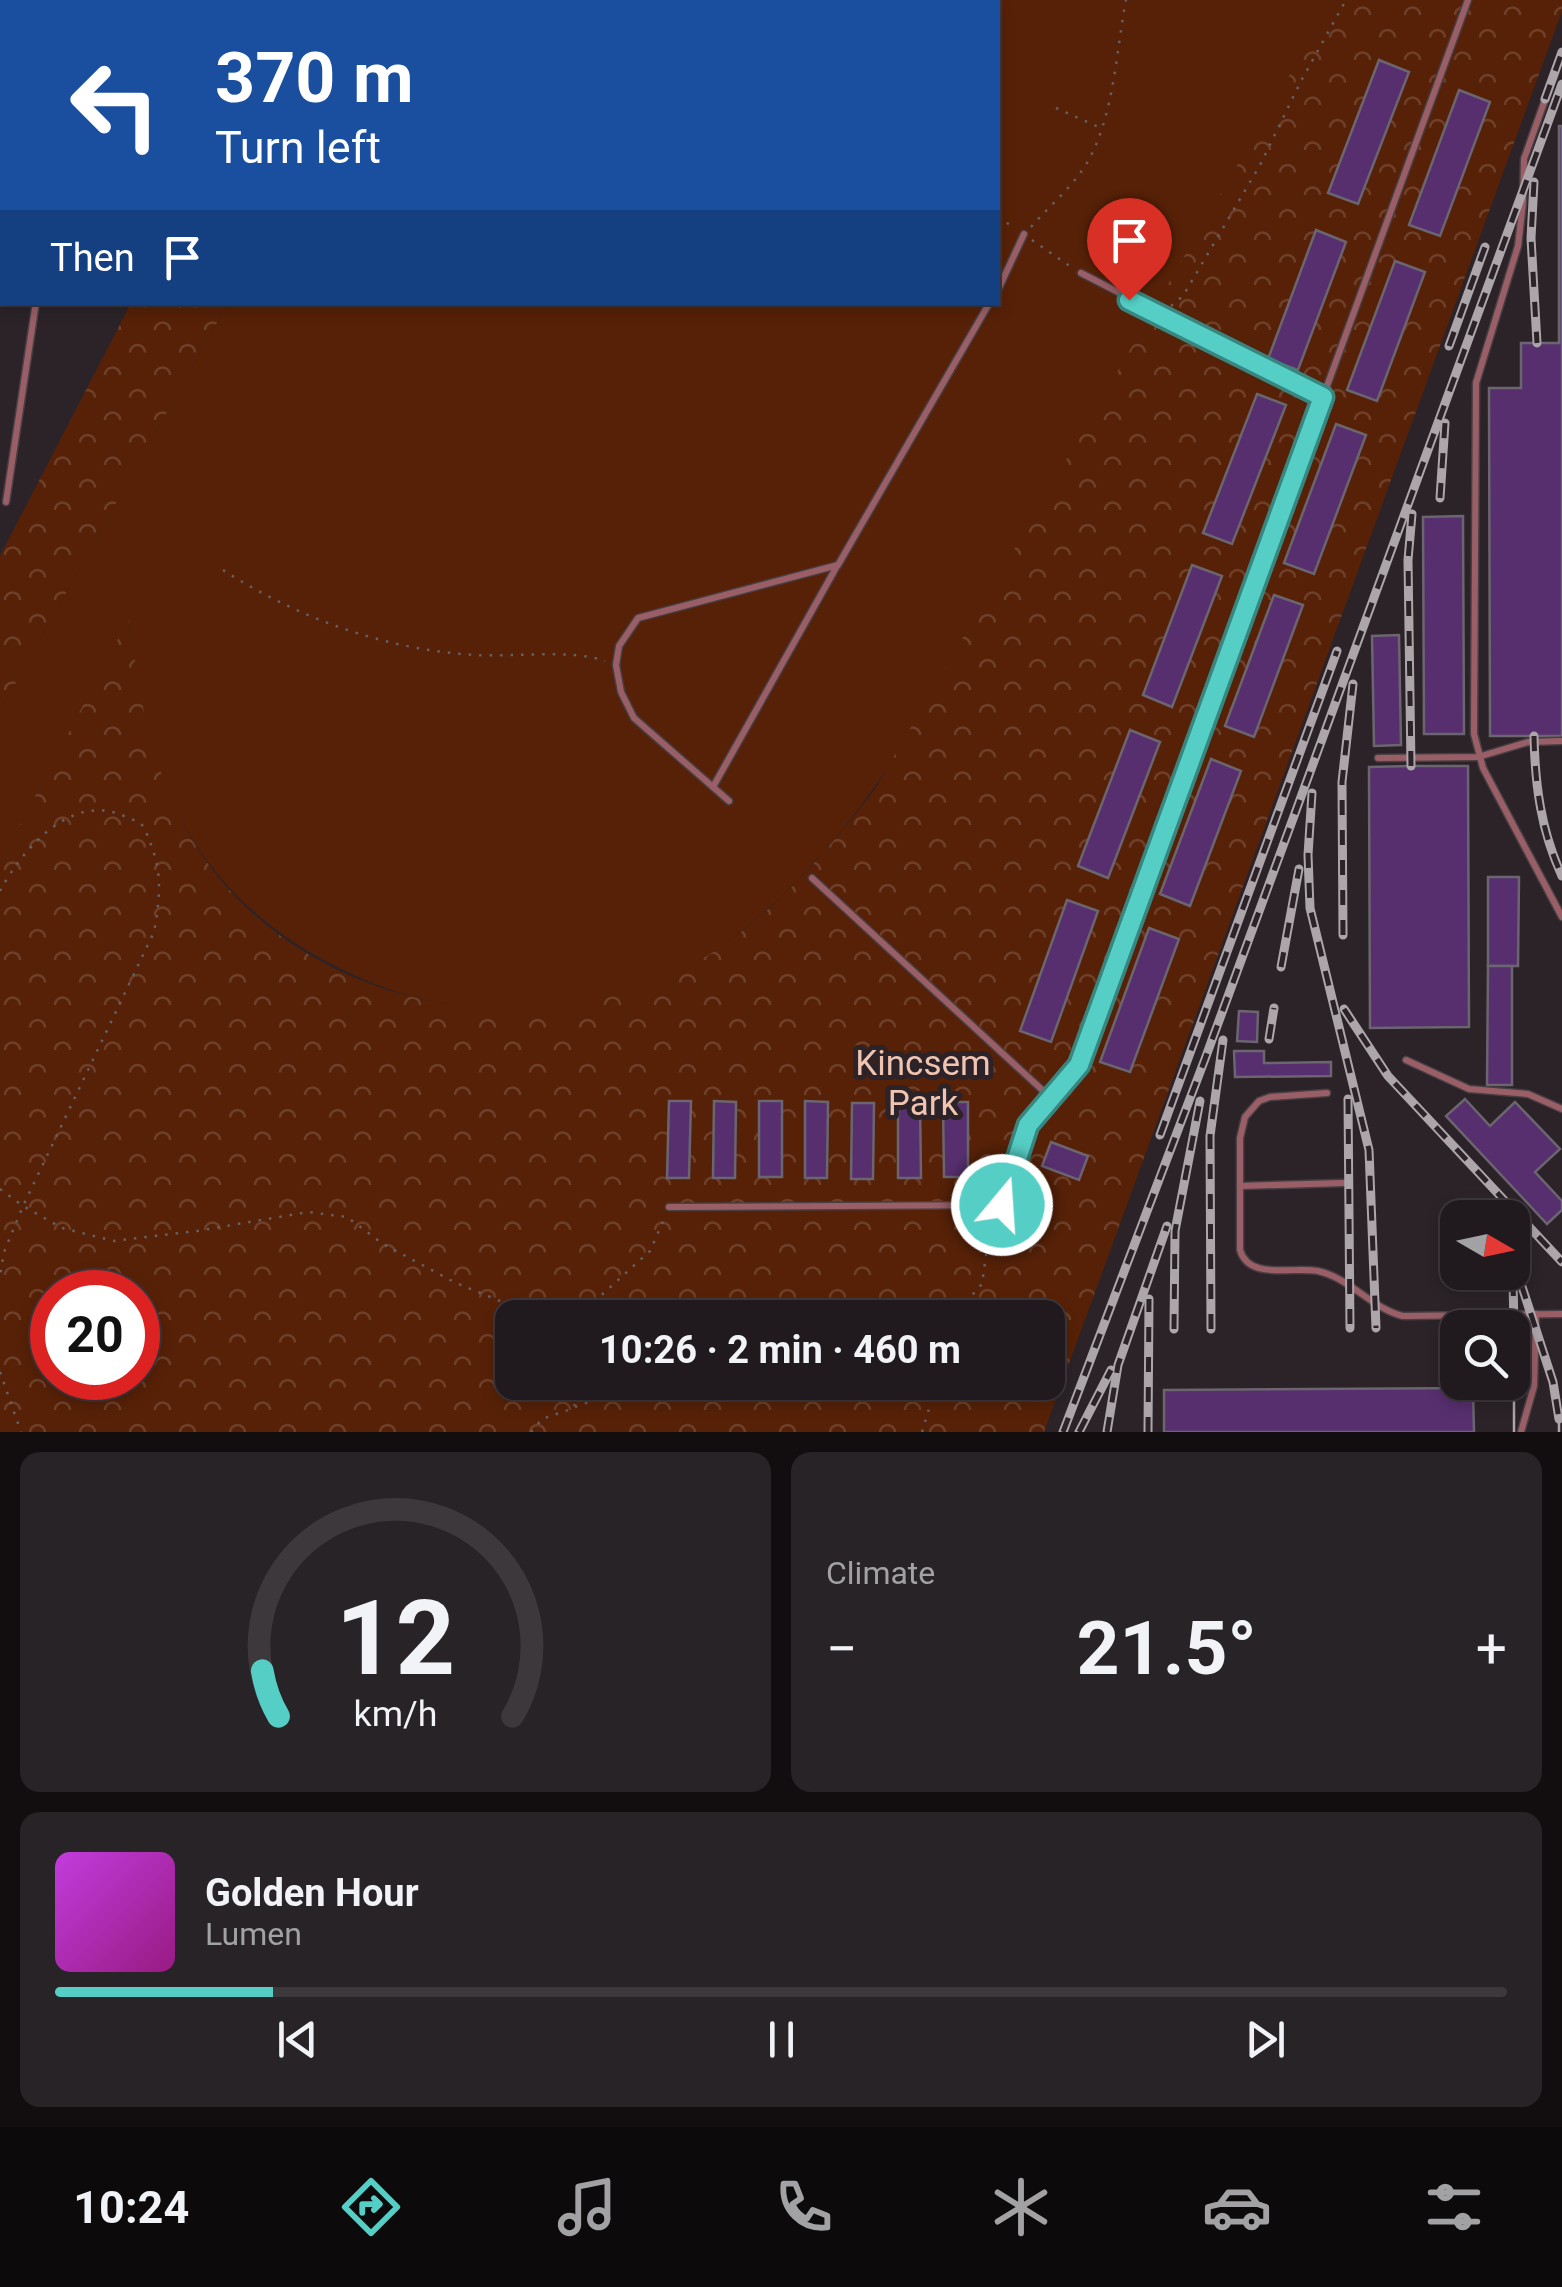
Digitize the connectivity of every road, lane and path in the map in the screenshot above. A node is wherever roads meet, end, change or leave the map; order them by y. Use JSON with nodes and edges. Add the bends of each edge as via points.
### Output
{"nodes":[{"id":1,"x":1126,"y":0,"type":"edge"},
{"id":2,"x":1346,"y":0,"type":"edge"},
{"id":3,"x":1468,"y":0,"type":"edge"},
{"id":4,"x":1562,"y":52,"type":"edge"},
{"id":5,"x":1056,"y":108,"type":"dead end"},
{"id":6,"x":1102,"y":128,"type":"junction"},
{"id":7,"x":1000,"y":218,"type":"edge"},
{"id":8,"x":1024,"y":234,"type":"junction"},
{"id":9,"x":1081,"y":274,"type":"joint"},
{"id":10,"x":1000,"y":286,"type":"edge"},
{"id":11,"x":36,"y":305,"type":"edge"},
{"id":12,"x":988,"y":305,"type":"edge"},
{"id":13,"x":1159,"y":316,"type":"junction"},
{"id":14,"x":1323,"y":397,"type":"junction"},
{"id":15,"x":6,"y":502,"type":"dead end"},
{"id":16,"x":838,"y":565,"type":"junction"},
{"id":17,"x":222,"y":570,"type":"dead end"},
{"id":18,"x":616,"y":665,"type":"junction"},
{"id":19,"x":1562,"y":741,"type":"edge"},
{"id":20,"x":1478,"y":757,"type":"junction"},
{"id":21,"x":1378,"y":758,"type":"dead end"},
{"id":22,"x":713,"y":787,"type":"junction"},
{"id":23,"x":729,"y":801,"type":"dead end"},
{"id":24,"x":812,"y":878,"type":"dead end"},
{"id":25,"x":0,"y":891,"type":"edge"},
{"id":26,"x":1562,"y":917,"type":"edge"},
{"id":27,"x":1406,"y":1060,"type":"dead end"},
{"id":28,"x":1328,"y":1093,"type":"dead end"},
{"id":29,"x":1051,"y":1098,"type":"junction"},
{"id":30,"x":1562,"y":1109,"type":"edge"},
{"id":31,"x":1342,"y":1183,"type":"dead end"},
{"id":32,"x":1240,"y":1186,"type":"junction"},
{"id":33,"x":0,"y":1189,"type":"edge"},
{"id":34,"x":1002,"y":1205,"type":"junction"},
{"id":35,"x":23,"y":1206,"type":"junction"},
{"id":36,"x":669,"y":1207,"type":"joint"},
{"id":37,"x":0,"y":1276,"type":"edge"},
{"id":38,"x":498,"y":1300,"type":"edge"},
{"id":39,"x":596,"y":1300,"type":"edge"},
{"id":40,"x":968,"y":1300,"type":"edge"},
{"id":41,"x":1536,"y":1314,"type":"junction"},
{"id":42,"x":1562,"y":1314,"type":"edge"},
{"id":43,"x":0,"y":1372,"type":"edge"},
{"id":44,"x":575,"y":1400,"type":"edge"},
{"id":45,"x":596,"y":1400,"type":"edge"},
{"id":46,"x":932,"y":1400,"type":"edge"},
{"id":47,"x":574,"y":1408,"type":"junction"},
{"id":48,"x":21,"y":1432,"type":"edge"},
{"id":49,"x":531,"y":1432,"type":"edge"},
{"id":50,"x":922,"y":1432,"type":"edge"},
{"id":51,"x":1521,"y":1432,"type":"edge"}],
"edges":[{"from":1,"to":6,"type":"path"},
{"from":2,"to":13,"type":"path","via":[[1215,244],[1183,296]]},
{"from":3,"to":14,"type":"lane"},
{"from":4,"to":20,"type":"lane","via":[[1524,159],[1518,246],[1476,383]]},
{"from":5,"to":6,"type":"path"},
{"from":6,"to":8,"type":"path","via":[[1088,161]]},
{"from":7,"to":8,"type":"path"},
{"from":8,"to":9,"type":"path"},
{"from":8,"to":10,"type":"lane"},
{"from":9,"to":13,"type":"lane"},
{"from":11,"to":15,"type":"lane"},
{"from":12,"to":16,"type":"lane"},
{"from":13,"to":14,"type":"lane"},
{"from":14,"to":29,"type":"lane","via":[[1079,1065]]},
{"from":16,"to":18,"type":"lane","via":[[638,618],[618,646]]},
{"from":16,"to":22,"type":"lane"},
{"from":17,"to":18,"type":"path","via":[[335,628],[470,655],[586,654]]},
{"from":18,"to":22,"type":"lane","via":[[634,718]]},
{"from":19,"to":20,"type":"lane","via":[[1528,742]]},
{"from":20,"to":21,"type":"lane"},
{"from":20,"to":26,"type":"lane"},
{"from":22,"to":23,"type":"lane"},
{"from":24,"to":29,"type":"lane"},
{"from":25,"to":35,"type":"path","via":[[45,830],[80,813],[114,810],[142,825],[162,889],[154,932]]},
{"from":27,"to":30,"type":"lane","via":[[1469,1089],[1528,1094]]},
{"from":28,"to":32,"type":"lane","via":[[1270,1096],[1249,1111],[1240,1138]]},
{"from":29,"to":34,"type":"lane","via":[[1028,1125]]},
{"from":31,"to":32,"type":"lane"},
{"from":32,"to":41,"type":"lane","via":[[1240,1250],[1251,1266],[1329,1274],[1403,1316]]},
{"from":33,"to":35,"type":"path"},
{"from":34,"to":36,"type":"lane"},
{"from":34,"to":40,"type":"path","via":[[982,1284]]},
{"from":35,"to":37,"type":"path"},
{"from":35,"to":38,"type":"path","via":[[62,1228],[114,1241],[308,1212],[347,1217],[383,1244]]},
{"from":36,"to":39,"type":"path","via":[[650,1252]]},
{"from":41,"to":42,"type":"lane"},
{"from":41,"to":51,"type":"lane","via":[[1534,1386]]},
{"from":43,"to":48,"type":"path"},
{"from":44,"to":47,"type":"path"},
{"from":45,"to":47,"type":"path"},
{"from":46,"to":50,"type":"path"},
{"from":47,"to":49,"type":"path","via":[[542,1419]]}]}
